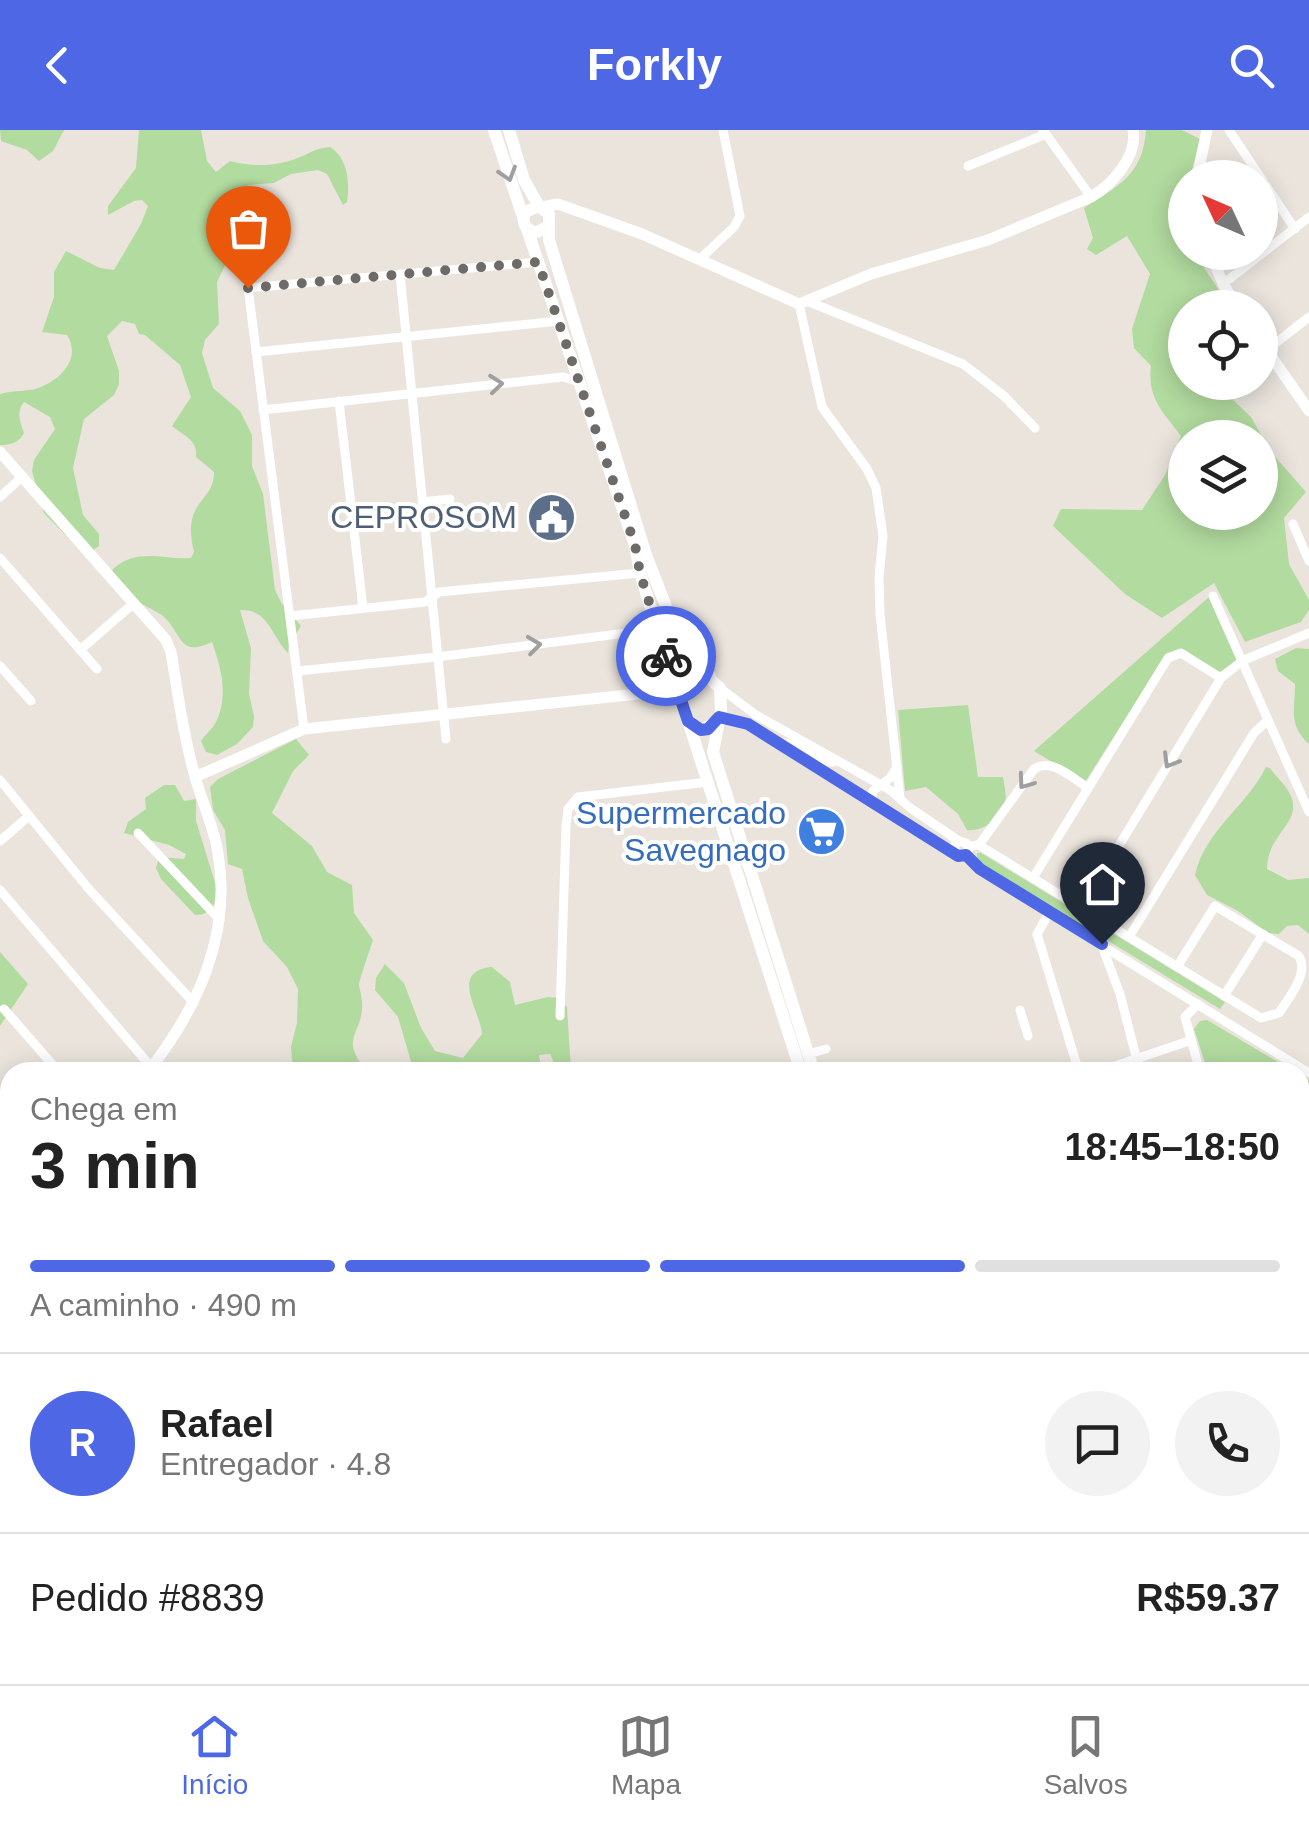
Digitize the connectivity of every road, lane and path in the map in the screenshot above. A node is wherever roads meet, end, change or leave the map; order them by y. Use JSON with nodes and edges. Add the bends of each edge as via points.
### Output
{"nodes":[{"id":1,"x":494,"y":130,"type":"edge"},
{"id":2,"x":509,"y":130,"type":"edge"},
{"id":3,"x":722,"y":130,"type":"edge"},
{"id":4,"x":1226,"y":130,"type":"edge"},
{"id":5,"x":1044,"y":132,"type":"edge"},
{"id":6,"x":1207,"y":132,"type":"edge"},
{"id":7,"x":1132,"y":133,"type":"edge"},
{"id":8,"x":1201,"y":160,"type":"edge"},
{"id":9,"x":968,"y":166,"type":"dead end"},
{"id":10,"x":1091,"y":197,"type":"junction"},
{"id":11,"x":540,"y":207,"type":"junction"},
{"id":12,"x":577,"y":212,"type":"junction"},
{"id":13,"x":1309,"y":218,"type":"edge"},
{"id":14,"x":525,"y":223,"type":"junction"},
{"id":15,"x":548,"y":224,"type":"junction"},
{"id":16,"x":1295,"y":228,"type":"junction"},
{"id":17,"x":244,"y":256,"type":"dead end"},
{"id":18,"x":700,"y":259,"type":"junction"},
{"id":19,"x":538,"y":262,"type":"junction"},
{"id":20,"x":1217,"y":270,"type":"edge"},
{"id":21,"x":400,"y":274,"type":"junction"},
{"id":22,"x":1223,"y":284,"type":"junction"},
{"id":23,"x":248,"y":288,"type":"junction"},
{"id":24,"x":1227,"y":290,"type":"edge"},
{"id":25,"x":803,"y":303,"type":"junction"},
{"id":26,"x":1309,"y":317,"type":"edge"},
{"id":27,"x":559,"y":320,"type":"junction"},
{"id":28,"x":1278,"y":336,"type":"edge"},
{"id":29,"x":406,"y":337,"type":"junction"},
{"id":30,"x":256,"y":352,"type":"junction"},
{"id":31,"x":1278,"y":366,"type":"edge"},
{"id":32,"x":580,"y":382,"type":"junction"},
{"id":33,"x":412,"y":394,"type":"junction"},
{"id":34,"x":339,"y":402,"type":"junction"},
{"id":35,"x":1308,"y":408,"type":"edge"},
{"id":36,"x":264,"y":410,"type":"junction"},
{"id":37,"x":1034,"y":428,"type":"dead end"},
{"id":38,"x":0,"y":452,"type":"edge"},
{"id":39,"x":22,"y":477,"type":"junction"},
{"id":40,"x":0,"y":497,"type":"edge"},
{"id":41,"x":450,"y":498,"type":"dead end"},
{"id":42,"x":422,"y":502,"type":"junction"},
{"id":43,"x":1293,"y":524,"type":"dead end"},
{"id":44,"x":1304,"y":538,"type":"edge"},
{"id":45,"x":0,"y":558,"type":"edge"},
{"id":46,"x":1309,"y":561,"type":"edge"},
{"id":47,"x":640,"y":573,"type":"junction"},
{"id":48,"x":1213,"y":596,"type":"dead end"},
{"id":49,"x":432,"y":597,"type":"junction"},
{"id":50,"x":134,"y":603,"type":"junction"},
{"id":51,"x":363,"y":608,"type":"junction"},
{"id":52,"x":290,"y":616,"type":"junction"},
{"id":53,"x":658,"y":629,"type":"junction"},
{"id":54,"x":1309,"y":633,"type":"edge"},
{"id":55,"x":80,"y":650,"type":"junction"},
{"id":56,"x":438,"y":657,"type":"junction"},
{"id":57,"x":1242,"y":661,"type":"junction"},
{"id":58,"x":0,"y":666,"type":"edge"},
{"id":59,"x":97,"y":669,"type":"dead end"},
{"id":60,"x":297,"y":671,"type":"junction"},
{"id":61,"x":710,"y":676,"type":"junction"},
{"id":62,"x":1221,"y":678,"type":"junction"},
{"id":63,"x":676,"y":688,"type":"junction"},
{"id":64,"x":720,"y":688,"type":"junction"},
{"id":65,"x":31,"y":700,"type":"dead end"},
{"id":66,"x":443,"y":715,"type":"junction"},
{"id":67,"x":718,"y":719,"type":"junction"},
{"id":68,"x":1268,"y":720,"type":"junction"},
{"id":69,"x":688,"y":721,"type":"junction"},
{"id":70,"x":304,"y":729,"type":"junction"},
{"id":71,"x":446,"y":739,"type":"dead end"},
{"id":72,"x":779,"y":744,"type":"junction"},
{"id":73,"x":837,"y":762,"type":"junction"},
{"id":74,"x":897,"y":766,"type":"junction"},
{"id":75,"x":195,"y":777,"type":"junction"},
{"id":76,"x":0,"y":780,"type":"edge"},
{"id":77,"x":708,"y":782,"type":"junction"},
{"id":78,"x":878,"y":786,"type":"junction"},
{"id":79,"x":1087,"y":787,"type":"junction"},
{"id":80,"x":900,"y":798,"type":"junction"},
{"id":81,"x":871,"y":800,"type":"junction"},
{"id":82,"x":1309,"y":812,"type":"edge"},
{"id":83,"x":29,"y":816,"type":"junction"},
{"id":84,"x":138,"y":833,"type":"dead end"},
{"id":85,"x":0,"y":841,"type":"edge"},
{"id":86,"x":966,"y":848,"type":"junction"},
{"id":87,"x":1032,"y":878,"type":"junction"},
{"id":88,"x":0,"y":890,"type":"edge"},
{"id":89,"x":1081,"y":908,"type":"junction"},
{"id":90,"x":1048,"y":913,"type":"junction"},
{"id":91,"x":220,"y":920,"type":"junction"},
{"id":92,"x":1263,"y":934,"type":"junction"},
{"id":93,"x":1129,"y":938,"type":"junction"},
{"id":94,"x":1102,"y":944,"type":"junction"},
{"id":95,"x":1118,"y":954,"type":"junction"},
{"id":96,"x":1177,"y":967,"type":"junction"},
{"id":97,"x":1120,"y":994,"type":"junction"},
{"id":98,"x":1224,"y":996,"type":"junction"},
{"id":99,"x":194,"y":1003,"type":"junction"},
{"id":100,"x":1198,"y":1004,"type":"junction"},
{"id":101,"x":4,"y":1009,"type":"dead end"},
{"id":102,"x":1020,"y":1010,"type":"dead end"},
{"id":103,"x":560,"y":1016,"type":"dead end"},
{"id":104,"x":1028,"y":1036,"type":"dead end"},
{"id":105,"x":1189,"y":1041,"type":"junction"},
{"id":106,"x":1136,"y":1060,"type":"junction"},
{"id":107,"x":814,"y":1061,"type":"edge"},
{"id":108,"x":50,"y":1062,"type":"edge"},
{"id":109,"x":143,"y":1062,"type":"edge"},
{"id":110,"x":155,"y":1062,"type":"edge"},
{"id":111,"x":1077,"y":1062,"type":"edge"},
{"id":112,"x":1130,"y":1062,"type":"edge"},
{"id":113,"x":1196,"y":1062,"type":"edge"},
{"id":114,"x":1291,"y":1062,"type":"edge"}],
"edges":[{"from":1,"to":14,"type":"main road","one_way":true},
{"from":2,"to":11,"type":"main road"},
{"from":3,"to":18,"type":"street","via":[[740,216]]},
{"from":4,"to":6,"type":"street"},
{"from":4,"to":16,"type":"street"},
{"from":5,"to":9,"type":"street"},
{"from":5,"to":10,"type":"street"},
{"from":6,"to":8,"type":"street"},
{"from":7,"to":10,"type":"street","via":[[1116,177]]},
{"from":10,"to":25,"type":"street"},
{"from":11,"to":12,"type":"street","via":[[558,204]]},
{"from":11,"to":14,"type":"main road","via":[[528,208]]},
{"from":11,"to":15,"type":"main road","via":[[549,214]]},
{"from":12,"to":15,"type":"street"},
{"from":12,"to":18,"type":"street"},
{"from":13,"to":16,"type":"street"},
{"from":14,"to":15,"type":"main road","via":[[538,232]]},
{"from":14,"to":19,"type":"main road"},
{"from":15,"to":61,"type":"main road","via":[[646,555],[672,622]]},
{"from":16,"to":22,"type":"street"},
{"from":17,"to":23,"type":"street"},
{"from":18,"to":25,"type":"street"},
{"from":19,"to":21,"type":"street"},
{"from":19,"to":27,"type":"main road"},
{"from":20,"to":22,"type":"street"},
{"from":21,"to":23,"type":"street"},
{"from":21,"to":29,"type":"street"},
{"from":22,"to":24,"type":"street"},
{"from":23,"to":30,"type":"street"},
{"from":25,"to":37,"type":"street","via":[[963,364]]},
{"from":25,"to":74,"type":"street","via":[[822,406],[876,488],[883,536],[880,614]]},
{"from":26,"to":28,"type":"street"},
{"from":27,"to":29,"type":"street"},
{"from":27,"to":32,"type":"main road"},
{"from":29,"to":30,"type":"street"},
{"from":29,"to":33,"type":"street"},
{"from":30,"to":36,"type":"street"},
{"from":31,"to":35,"type":"street"},
{"from":33,"to":32,"type":"street","one_way":true,"via":[[562,377]]},
{"from":32,"to":47,"type":"main road"},
{"from":33,"to":34,"type":"street"},
{"from":33,"to":42,"type":"street"},
{"from":34,"to":36,"type":"street"},
{"from":34,"to":51,"type":"street"},
{"from":36,"to":52,"type":"street"},
{"from":38,"to":39,"type":"street"},
{"from":39,"to":40,"type":"street"},
{"from":39,"to":50,"type":"street"},
{"from":41,"to":42,"type":"street"},
{"from":42,"to":49,"type":"street"},
{"from":43,"to":44,"type":"street"},
{"from":44,"to":46,"type":"street"},
{"from":45,"to":55,"type":"street"},
{"from":47,"to":49,"type":"street"},
{"from":47,"to":53,"type":"main road"},
{"from":48,"to":57,"type":"street"},
{"from":49,"to":51,"type":"street"},
{"from":49,"to":56,"type":"street"},
{"from":50,"to":55,"type":"street"},
{"from":50,"to":75,"type":"street","via":[[168,644]]},
{"from":51,"to":52,"type":"street"},
{"from":52,"to":60,"type":"street"},
{"from":56,"to":53,"type":"street","one_way":true},
{"from":53,"to":63,"type":"main road"},
{"from":54,"to":57,"type":"street"},
{"from":55,"to":59,"type":"street"},
{"from":56,"to":60,"type":"street"},
{"from":56,"to":66,"type":"street"},
{"from":57,"to":62,"type":"street"},
{"from":57,"to":68,"type":"street"},
{"from":58,"to":65,"type":"street"},
{"from":60,"to":70,"type":"street"},
{"from":61,"to":63,"type":"main road","via":[[687,674]]},
{"from":61,"to":64,"type":"main road"},
{"from":62,"to":79,"type":"street","via":[[1182,653],[1168,658]]},
{"from":62,"to":89,"type":"street","one_way":true},
{"from":63,"to":66,"type":"street"},
{"from":63,"to":69,"type":"main road"},
{"from":64,"to":67,"type":"main road"},
{"from":64,"to":73,"type":"street"},
{"from":66,"to":70,"type":"street"},
{"from":66,"to":71,"type":"street"},
{"from":67,"to":69,"type":"main road","via":[[701,730]]},
{"from":67,"to":72,"type":"street","via":[[748,724]]},
{"from":67,"to":107,"type":"main road","via":[[717,767]]},
{"from":68,"to":82,"type":"street"},
{"from":68,"to":93,"type":"street"},
{"from":69,"to":77,"type":"main road"},
{"from":70,"to":75,"type":"street"},
{"from":72,"to":73,"type":"street","via":[[790,742],[819,760]]},
{"from":72,"to":81,"type":"street"},
{"from":73,"to":78,"type":"street"},
{"from":74,"to":78,"type":"street"},
{"from":74,"to":80,"type":"street"},
{"from":75,"to":91,"type":"street","via":[[218,852]]},
{"from":76,"to":83,"type":"street"},
{"from":77,"to":103,"type":"street","via":[[572,802]]},
{"from":77,"to":107,"type":"main road"},
{"from":78,"to":80,"type":"street"},
{"from":78,"to":81,"type":"street"},
{"from":79,"to":86,"type":"street","one_way":true,"via":[[1041,764]]},
{"from":79,"to":87,"type":"street"},
{"from":80,"to":86,"type":"street"},
{"from":81,"to":86,"type":"street"},
{"from":83,"to":85,"type":"street"},
{"from":83,"to":99,"type":"street"},
{"from":84,"to":91,"type":"street"},
{"from":86,"to":87,"type":"street"},
{"from":86,"to":90,"type":"street","via":[[980,869]]},
{"from":87,"to":89,"type":"street"},
{"from":88,"to":109,"type":"street"},
{"from":89,"to":93,"type":"street"},
{"from":90,"to":94,"type":"street"},
{"from":90,"to":111,"type":"street","via":[[1038,934]]},
{"from":91,"to":99,"type":"street"},
{"from":92,"to":96,"type":"street","via":[[1215,906]]},
{"from":92,"to":98,"type":"street"},
{"from":92,"to":98,"type":"street","via":[[1305,964],[1279,1013],[1261,1018]]},
{"from":93,"to":96,"type":"street"},
{"from":94,"to":95,"type":"street"},
{"from":94,"to":97,"type":"street"},
{"from":95,"to":97,"type":"street"},
{"from":95,"to":100,"type":"street"},
{"from":96,"to":98,"type":"street"},
{"from":97,"to":106,"type":"street"},
{"from":99,"to":110,"type":"street"},
{"from":100,"to":105,"type":"street","via":[[1185,1017]]},
{"from":100,"to":114,"type":"street"},
{"from":101,"to":108,"type":"street"},
{"from":102,"to":104,"type":"street"},
{"from":105,"to":106,"type":"street"},
{"from":105,"to":113,"type":"street"},
{"from":106,"to":112,"type":"street"}]}
